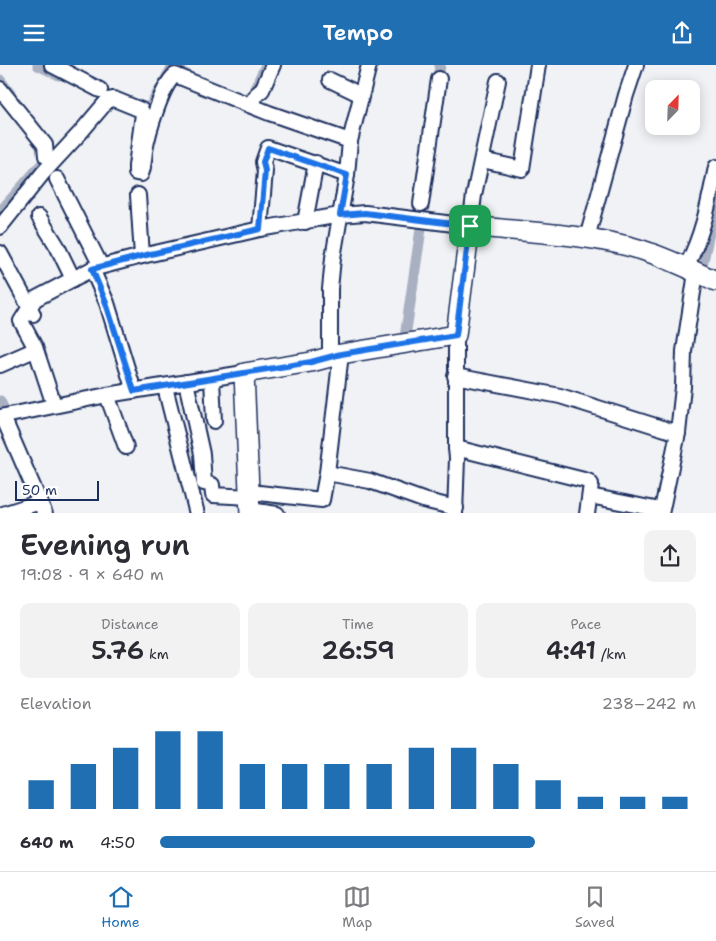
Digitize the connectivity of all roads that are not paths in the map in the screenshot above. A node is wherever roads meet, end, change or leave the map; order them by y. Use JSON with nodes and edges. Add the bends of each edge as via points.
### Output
{"nodes":[{"id":1,"x":52,"y":65,"type":"edge"},
{"id":2,"x":169,"y":65,"type":"edge"},
{"id":3,"x":264,"y":65,"type":"edge"},
{"id":4,"x":273,"y":65,"type":"edge"},
{"id":5,"x":368,"y":65,"type":"edge"},
{"id":6,"x":538,"y":65,"type":"edge"},
{"id":7,"x":636,"y":65,"type":"edge"},
{"id":8,"x":438,"y":74,"type":"edge"},
{"id":9,"x":330,"y":80,"type":"dead end"},
{"id":10,"x":498,"y":81,"type":"dead end"},
{"id":11,"x":0,"y":89,"type":"edge"},
{"id":12,"x":100,"y":89,"type":"dead end"},
{"id":13,"x":262,"y":89,"type":"junction"},
{"id":14,"x":361,"y":95,"type":"junction"},
{"id":15,"x":159,"y":97,"type":"junction"},
{"id":16,"x":250,"y":105,"type":"junction"},
{"id":17,"x":350,"y":141,"type":"junction"},
{"id":18,"x":46,"y":156,"type":"dead end"},
{"id":19,"x":482,"y":160,"type":"junction"},
{"id":20,"x":316,"y":163,"type":"junction"},
{"id":21,"x":716,"y":167,"type":"edge"},
{"id":22,"x":347,"y":175,"type":"junction"},
{"id":23,"x":57,"y":179,"type":"dead end"},
{"id":24,"x":138,"y":195,"type":"dead end"},
{"id":25,"x":421,"y":204,"type":"dead end"},
{"id":26,"x":340,"y":215,"type":"junction"},
{"id":27,"x":39,"y":217,"type":"dead end"},
{"id":28,"x":305,"y":221,"type":"junction"},
{"id":29,"x":470,"y":226,"type":"junction"},
{"id":30,"x":0,"y":227,"type":"edge"},
{"id":31,"x":260,"y":229,"type":"junction"},
{"id":32,"x":587,"y":238,"type":"junction"},
{"id":33,"x":0,"y":253,"type":"edge"},
{"id":34,"x":142,"y":256,"type":"junction"},
{"id":35,"x":97,"y":267,"type":"junction"},
{"id":36,"x":699,"y":273,"type":"edge"},
{"id":37,"x":73,"y":279,"type":"junction"},
{"id":38,"x":32,"y":311,"type":"junction"},
{"id":39,"x":456,"y":335,"type":"junction"},
{"id":40,"x":37,"y":354,"type":"junction"},
{"id":41,"x":335,"y":355,"type":"junction"},
{"id":42,"x":0,"y":365,"type":"edge"},
{"id":43,"x":244,"y":373,"type":"junction"},
{"id":44,"x":455,"y":377,"type":"junction"},
{"id":45,"x":212,"y":379,"type":"junction"},
{"id":46,"x":186,"y":382,"type":"junction"},
{"id":47,"x":165,"y":387,"type":"junction"},
{"id":48,"x":134,"y":391,"type":"junction"},
{"id":49,"x":106,"y":395,"type":"junction"},
{"id":50,"x":54,"y":405,"type":"junction"},
{"id":51,"x":6,"y":416,"type":"edge"},
{"id":52,"x":214,"y":421,"type":"dead end"},
{"id":53,"x":678,"y":433,"type":"junction"},
{"id":54,"x":126,"y":447,"type":"dead end"},
{"id":55,"x":456,"y":448,"type":"junction"},
{"id":56,"x":327,"y":473,"type":"junction"},
{"id":57,"x":590,"y":496,"type":"junction"},
{"id":58,"x":250,"y":503,"type":"edge"},
{"id":59,"x":42,"y":508,"type":"edge"},
{"id":60,"x":455,"y":511,"type":"edge"},
{"id":61,"x":660,"y":512,"type":"edge"},
{"id":62,"x":3,"y":513,"type":"edge"},
{"id":63,"x":197,"y":513,"type":"edge"},
{"id":64,"x":277,"y":513,"type":"edge"},
{"id":65,"x":587,"y":513,"type":"edge"}],
"edges":[{"from":1,"to":12,"type":"street"},
{"from":2,"to":15,"type":"street"},
{"from":3,"to":13,"type":"street","via":[[254,86]]},
{"from":4,"to":13,"type":"street"},
{"from":5,"to":14,"type":"street"},
{"from":6,"to":19,"type":"street","via":[[522,169]]},
{"from":7,"to":32,"type":"street"},
{"from":8,"to":25,"type":"street"},
{"from":9,"to":14,"type":"street"},
{"from":10,"to":19,"type":"street"},
{"from":11,"to":18,"type":"street","via":[[45,145]]},
{"from":13,"to":16,"type":"street"},
{"from":14,"to":17,"type":"street"},
{"from":15,"to":16,"type":"street","via":[[176,75]]},
{"from":15,"to":30,"type":"street","via":[[140,174],[136,173],[136,166],[143,114],[114,99],[108,100]]},
{"from":16,"to":17,"type":"street"},
{"from":17,"to":22,"type":"street"},
{"from":19,"to":29,"type":"street"},
{"from":20,"to":22,"type":"street"},
{"from":20,"to":28,"type":"street"},
{"from":20,"to":31,"type":"street","via":[[267,149],[263,163]]},
{"from":21,"to":36,"type":"street","via":[[698,243]]},
{"from":22,"to":26,"type":"street"},
{"from":23,"to":35,"type":"street"},
{"from":24,"to":34,"type":"street"},
{"from":26,"to":28,"type":"street"},
{"from":26,"to":29,"type":"street","via":[[365,213]]},
{"from":26,"to":41,"type":"street","via":[[330,289]]},
{"from":27,"to":37,"type":"street"},
{"from":28,"to":31,"type":"street"},
{"from":29,"to":32,"type":"street"},
{"from":29,"to":39,"type":"street"},
{"from":31,"to":34,"type":"street"},
{"from":32,"to":36,"type":"street","via":[[641,250]]},
{"from":33,"to":38,"type":"street"},
{"from":34,"to":35,"type":"street"},
{"from":35,"to":37,"type":"street"},
{"from":35,"to":48,"type":"street"},
{"from":36,"to":53,"type":"street","via":[[690,273],[695,279],[684,351]]},
{"from":37,"to":38,"type":"street","via":[[35,299]]},
{"from":38,"to":40,"type":"street","via":[[21,321]]},
{"from":39,"to":41,"type":"street"},
{"from":39,"to":44,"type":"street"},
{"from":40,"to":42,"type":"street","via":[[32,351]]},
{"from":40,"to":50,"type":"street"},
{"from":41,"to":43,"type":"street"},
{"from":41,"to":56,"type":"street"},
{"from":43,"to":45,"type":"street"},
{"from":43,"to":58,"type":"street"},
{"from":44,"to":53,"type":"street","via":[[560,397]]},
{"from":44,"to":55,"type":"street"},
{"from":45,"to":46,"type":"street"},
{"from":45,"to":52,"type":"street"},
{"from":46,"to":47,"type":"street"},
{"from":46,"to":58,"type":"street","via":[[202,454],[204,483],[212,485],[213,495]]},
{"from":47,"to":48,"type":"street"},
{"from":47,"to":63,"type":"street"},
{"from":48,"to":49,"type":"street"},
{"from":49,"to":50,"type":"street"},
{"from":49,"to":54,"type":"street"},
{"from":50,"to":51,"type":"street"},
{"from":51,"to":59,"type":"street"},
{"from":53,"to":61,"type":"street"},
{"from":55,"to":57,"type":"street","via":[[588,481],[591,484]]},
{"from":55,"to":60,"type":"street"},
{"from":56,"to":58,"type":"street","via":[[321,501]]},
{"from":56,"to":60,"type":"street","via":[[370,481]]},
{"from":57,"to":61,"type":"street"},
{"from":57,"to":65,"type":"street"},
{"from":58,"to":64,"type":"street"},
{"from":59,"to":62,"type":"street"}]}
